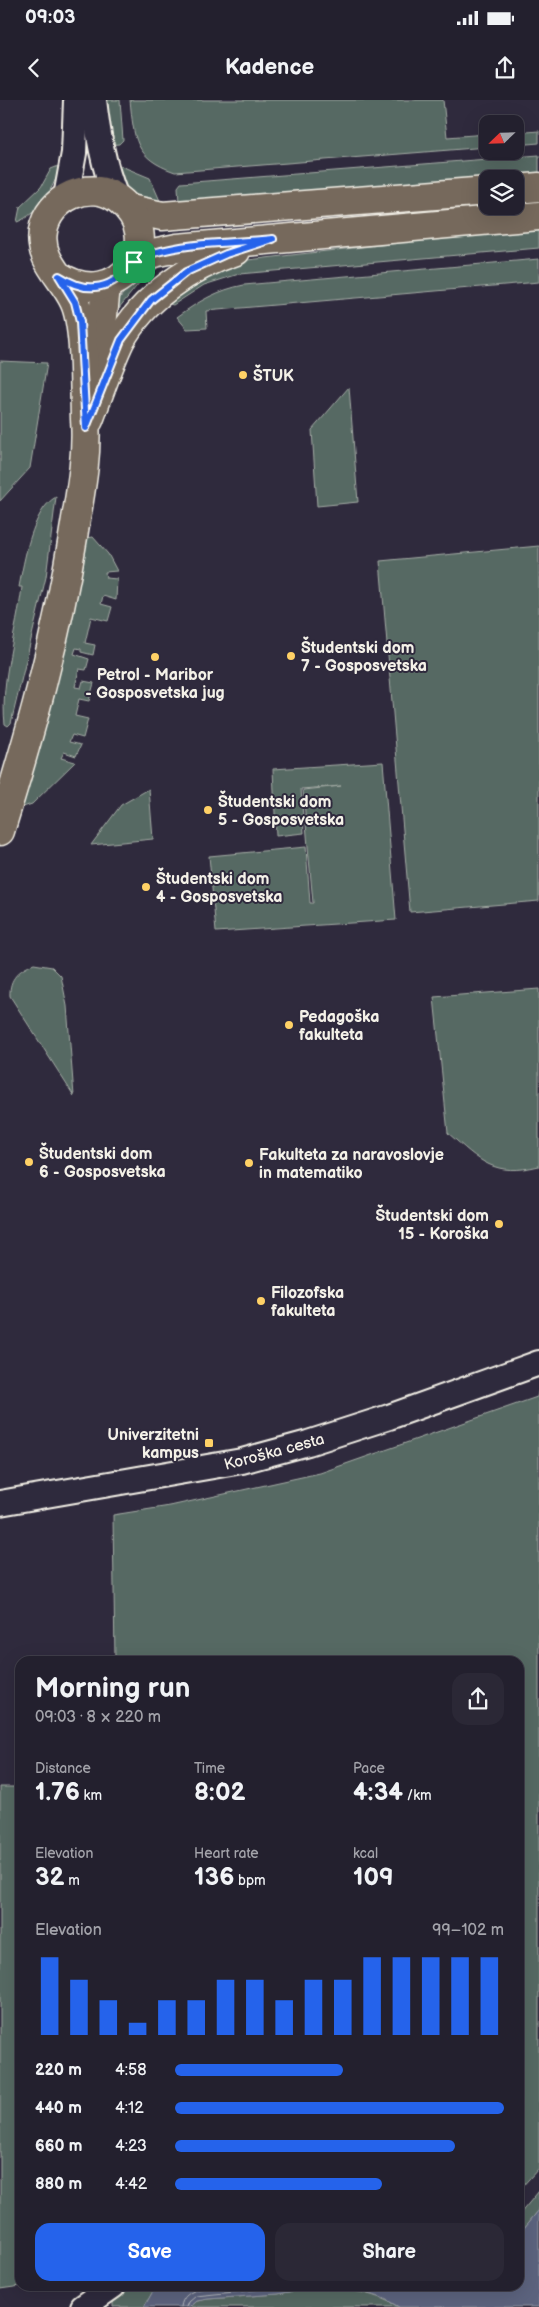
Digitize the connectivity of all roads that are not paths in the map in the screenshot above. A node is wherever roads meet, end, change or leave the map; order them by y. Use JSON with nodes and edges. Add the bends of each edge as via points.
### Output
{"nodes":[{"id":1,"x":76,"y":100,"type":"edge"},
{"id":2,"x":94,"y":100,"type":"edge"},
{"id":3,"x":539,"y":187,"type":"edge"},
{"id":4,"x":524,"y":188,"type":"edge"},
{"id":5,"x":479,"y":192,"type":"edge"},
{"id":6,"x":66,"y":197,"type":"junction"},
{"id":7,"x":123,"y":203,"type":"junction"},
{"id":8,"x":539,"y":216,"type":"edge"},
{"id":9,"x":273,"y":239,"type":"junction"},
{"id":10,"x":134,"y":262,"type":"junction"},
{"id":11,"x":59,"y":276,"type":"junction"},
{"id":12,"x":106,"y":286,"type":"junction"},
{"id":13,"x":86,"y":428,"type":"junction"},
{"id":14,"x":0,"y":831,"type":"edge"},
{"id":15,"x":539,"y":1363,"type":"edge"},
{"id":16,"x":0,"y":1504,"type":"edge"},
{"id":17,"x":105,"y":2291,"type":"edge"},
{"id":18,"x":83,"y":2307,"type":"edge"}],
"edges":[{"from":1,"to":6,"type":"street","via":[[74,153]]},
{"from":2,"to":7,"type":"street","via":[[106,173]]},
{"from":3,"to":4,"type":"main road"},
{"from":5,"to":7,"type":"main road","via":[[162,216]]},
{"from":6,"to":7,"type":"main road","via":[[82,191],[100,191]]},
{"from":6,"to":11,"type":"main road","via":[[54,207],[43,231],[45,254]]},
{"from":7,"to":10,"type":"main road","via":[[138,226],[140,245]]},
{"from":8,"to":9,"type":"main road"},
{"from":9,"to":10,"type":"main road","via":[[176,248],[153,253]]},
{"from":9,"to":13,"type":"main road","via":[[226,254],[186,272],[151,300],[121,340]]},
{"from":10,"to":12,"type":"main road","via":[[117,280]]},
{"from":11,"to":12,"type":"main road","via":[[81,287]]},
{"from":11,"to":13,"type":"main road","via":[[75,302],[80,322]]},
{"from":12,"to":13,"type":"main road","via":[[97,377]]},
{"from":13,"to":14,"type":"main road","via":[[79,501],[62,605],[42,692]]},
{"from":15,"to":16,"type":"street","name":"Koroška cesta","via":[[389,1417],[242,1461]]},
{"from":17,"to":18,"type":"street"}]}
